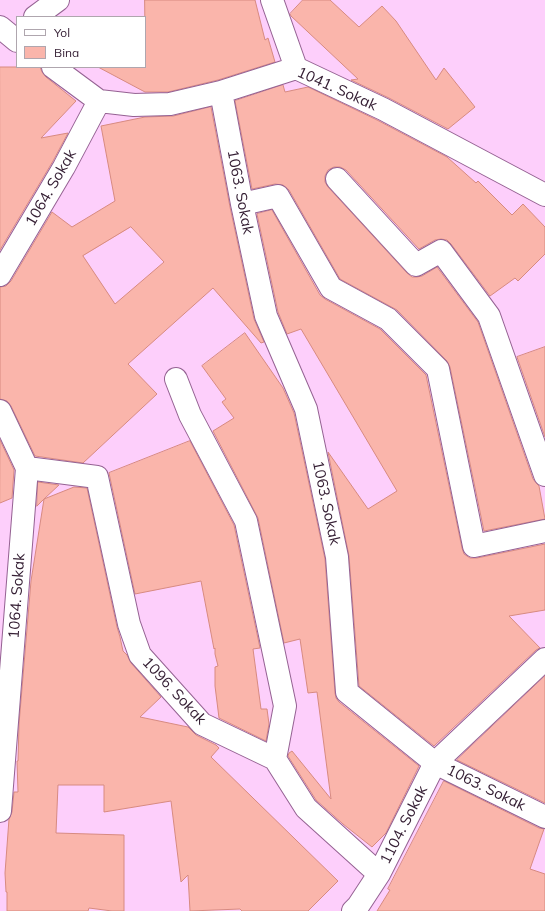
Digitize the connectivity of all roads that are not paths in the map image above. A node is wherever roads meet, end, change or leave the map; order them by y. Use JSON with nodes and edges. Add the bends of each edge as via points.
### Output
{"nodes":[{"id":1,"x":58,"y":0,"type":"edge"},
{"id":2,"x":272,"y":0,"type":"edge"},
{"id":3,"x":36,"y":16,"type":"edge"},
{"id":4,"x":54,"y":68,"type":"edge"},
{"id":5,"x":296,"y":68,"type":"junction"},
{"id":6,"x":221,"y":92,"type":"junction"},
{"id":7,"x":99,"y":101,"type":"junction"},
{"id":8,"x":337,"y":179,"type":"dead end"},
{"id":9,"x":545,"y":196,"type":"edge"},
{"id":10,"x":242,"y":204,"type":"junction"},
{"id":11,"x":0,"y":275,"type":"edge"},
{"id":12,"x":176,"y":379,"type":"dead end"},
{"id":13,"x":0,"y":411,"type":"edge"},
{"id":14,"x":27,"y":468,"type":"junction"},
{"id":15,"x":545,"y":475,"type":"edge"},
{"id":16,"x":545,"y":531,"type":"edge"},
{"id":17,"x":545,"y":659,"type":"edge"},
{"id":18,"x":275,"y":758,"type":"junction"},
{"id":19,"x":435,"y":763,"type":"junction"},
{"id":20,"x":0,"y":811,"type":"edge"},
{"id":21,"x":545,"y":817,"type":"edge"},
{"id":22,"x":379,"y":874,"type":"junction"},
{"id":23,"x":360,"y":909,"type":"edge"}],
"edges":[{"from":1,"to":3,"type":"street"},
{"from":2,"to":5,"type":"street"},
{"from":4,"to":7,"type":"street","name":"1041. Sokak"},
{"from":5,"to":6,"type":"street","name":"1041. Sokak"},
{"from":5,"to":9,"type":"street","name":"1041. Sokak","via":[[383,109]]},
{"from":6,"to":7,"type":"street","name":"1041. Sokak","via":[[170,104],[134,105]]},
{"from":6,"to":10,"type":"street","name":"1063. Sokak"},
{"from":7,"to":11,"type":"street","name":"1064. Sokak"},
{"from":8,"to":15,"type":"street","via":[[416,265],[441,251],[489,316]]},
{"from":10,"to":16,"type":"street","via":[[278,196],[331,288],[388,319],[438,369],[474,546]]},
{"from":10,"to":19,"type":"street","name":"1063. Sokak","via":[[266,316],[306,409],[337,557],[346,692]]},
{"from":12,"to":18,"type":"street","via":[[190,415],[246,521],[285,706]]},
{"from":13,"to":14,"type":"street","name":"1064. Sokak"},
{"from":14,"to":18,"type":"street","name":"1096. Sokak","via":[[98,477],[129,624],[140,655],[202,724]]},
{"from":14,"to":20,"type":"street","name":"1064. Sokak"},
{"from":17,"to":19,"type":"street","name":"1104. Sokak"},
{"from":18,"to":22,"type":"street","via":[[306,808]]},
{"from":19,"to":21,"type":"street","name":"1063. Sokak"},
{"from":19,"to":22,"type":"street","name":"1104. Sokak"},
{"from":22,"to":23,"type":"street","name":"1104. Sokak"}]}
